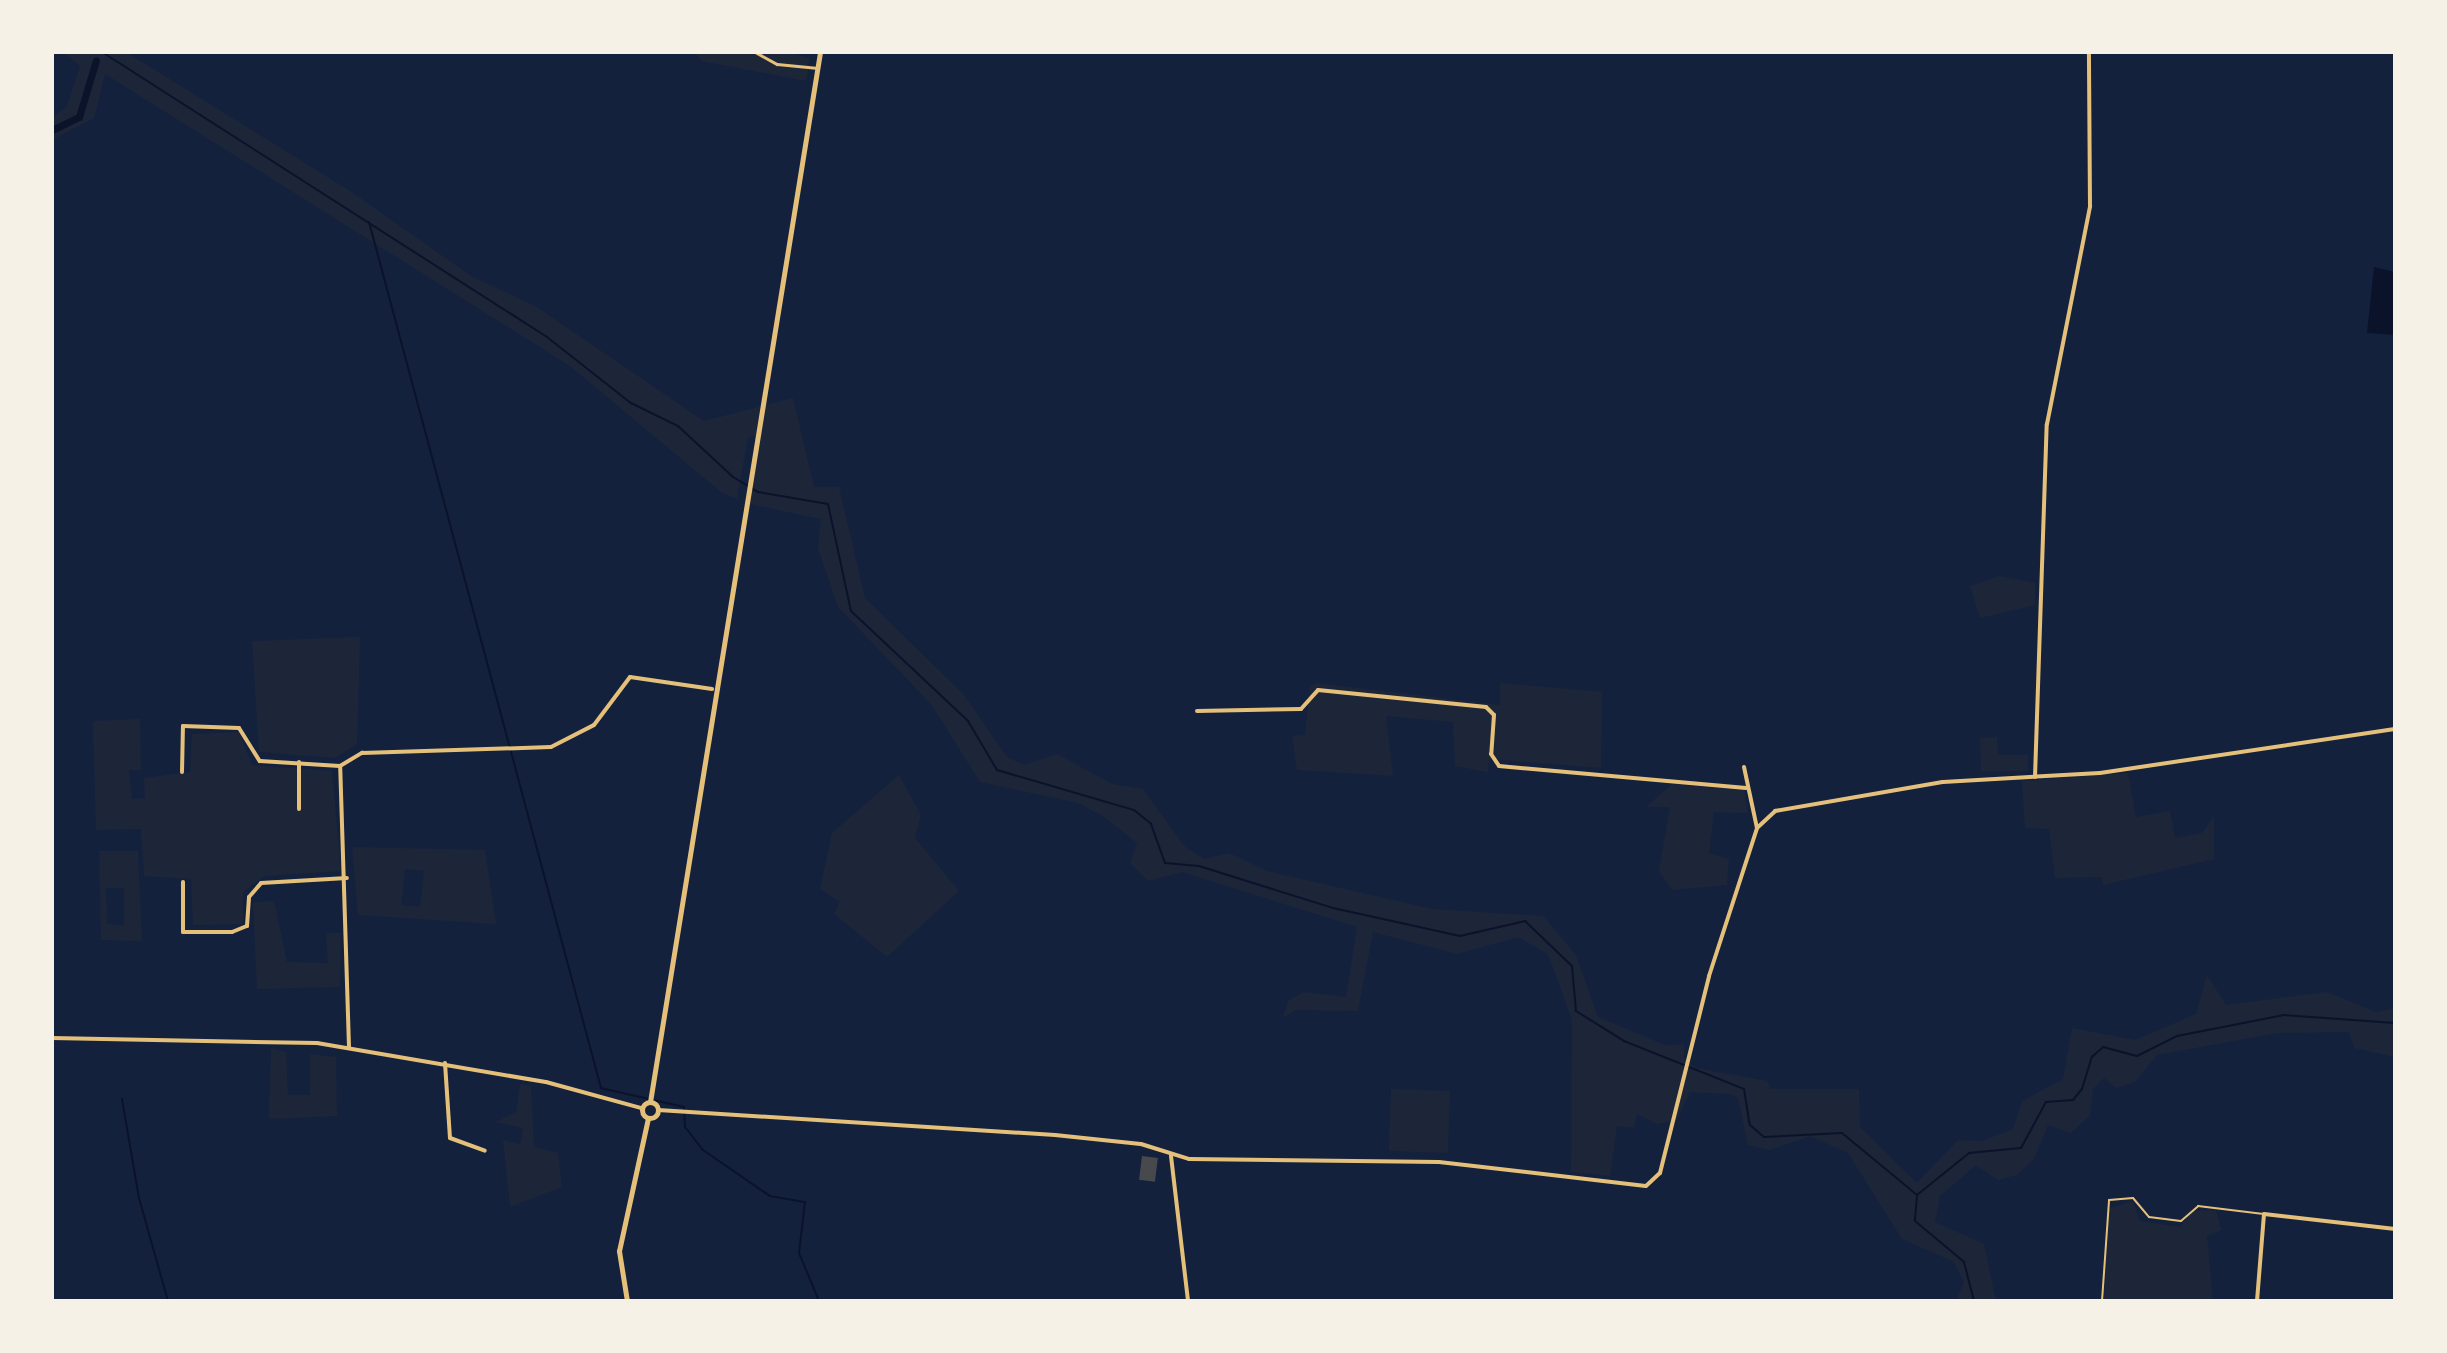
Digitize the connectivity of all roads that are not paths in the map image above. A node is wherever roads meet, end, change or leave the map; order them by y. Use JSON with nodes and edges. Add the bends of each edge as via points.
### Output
{"nodes":[{"id":1,"x":755,"y":52,"type":"edge"},
{"id":2,"x":820,"y":52,"type":"edge"},
{"id":3,"x":2089,"y":52,"type":"edge"},
{"id":4,"x":818,"y":68,"type":"junction"},
{"id":5,"x":712,"y":689,"type":"junction"},
{"id":6,"x":1197,"y":711,"type":"dead end"},
{"id":7,"x":2395,"y":729,"type":"edge"},
{"id":8,"x":299,"y":762,"type":"junction"},
{"id":9,"x":340,"y":766,"type":"junction"},
{"id":10,"x":1744,"y":767,"type":"dead end"},
{"id":11,"x":182,"y":772,"type":"dead end"},
{"id":12,"x":2035,"y":777,"type":"junction"},
{"id":13,"x":1746,"y":788,"type":"junction"},
{"id":14,"x":299,"y":809,"type":"dead end"},
{"id":15,"x":1757,"y":828,"type":"junction"},
{"id":16,"x":347,"y":878,"type":"junction"},
{"id":17,"x":183,"y":882,"type":"dead end"},
{"id":18,"x":52,"y":1038,"type":"edge"},
{"id":19,"x":349,"y":1047,"type":"junction"},
{"id":20,"x":445,"y":1062,"type":"junction"},
{"id":21,"x":650,"y":1100,"type":"junction"},
{"id":22,"x":641,"y":1108,"type":"junction"},
{"id":23,"x":658,"y":1110,"type":"junction"},
{"id":24,"x":648,"y":1118,"type":"junction"},
{"id":25,"x":485,"y":1151,"type":"dead end"},
{"id":26,"x":1171,"y":1156,"type":"junction"},
{"id":27,"x":2264,"y":1214,"type":"junction"},
{"id":28,"x":2395,"y":1229,"type":"edge"},
{"id":29,"x":627,"y":1301,"type":"edge"},
{"id":30,"x":1188,"y":1301,"type":"edge"},
{"id":31,"x":2102,"y":1301,"type":"edge"},
{"id":32,"x":2257,"y":1301,"type":"edge"}],
"edges":[{"from":1,"to":4,"type":"street","via":[[784,66]]},
{"from":2,"to":4,"type":"street"},
{"from":3,"to":12,"type":"street","via":[[2090,206],[2047,412]]},
{"from":4,"to":5,"type":"street"},
{"from":5,"to":9,"type":"street","via":[[630,677],[594,725],[551,747],[362,753]]},
{"from":5,"to":21,"type":"street"},
{"from":6,"to":13,"type":"street","via":[[1301,709],[1318,690],[1486,707],[1494,715],[1491,754],[1499,766]]},
{"from":7,"to":12,"type":"street"},
{"from":8,"to":9,"type":"street"},
{"from":8,"to":11,"type":"street","via":[[255,760],[245,734],[231,725],[183,726]]},
{"from":8,"to":14,"type":"street"},
{"from":9,"to":16,"type":"street"},
{"from":10,"to":13,"type":"street"},
{"from":12,"to":15,"type":"street","via":[[1943,782],[1788,806]]},
{"from":13,"to":15,"type":"street"},
{"from":15,"to":26,"type":"street","via":[[1682,1077],[1660,1173],[1646,1186],[1439,1162]]},
{"from":16,"to":17,"type":"street","via":[[261,883],[249,897],[247,926],[232,932],[183,932]]},
{"from":16,"to":19,"type":"street"},
{"from":18,"to":19,"type":"street"},
{"from":19,"to":20,"type":"street"},
{"from":20,"to":22,"type":"street"},
{"from":20,"to":25,"type":"street","via":[[450,1138]]},
{"from":21,"to":22,"type":"street"},
{"from":21,"to":23,"type":"street"},
{"from":22,"to":24,"type":"street"},
{"from":23,"to":24,"type":"street"},
{"from":23,"to":26,"type":"street","via":[[1055,1135],[1141,1144]]},
{"from":24,"to":29,"type":"street","via":[[619,1251]]},
{"from":26,"to":30,"type":"street"},
{"from":27,"to":28,"type":"street"},
{"from":27,"to":31,"type":"lane","via":[[2198,1206],[2181,1221],[2149,1217],[2133,1198],[2113,1198],[2104,1209]]},
{"from":27,"to":32,"type":"street"}]}
